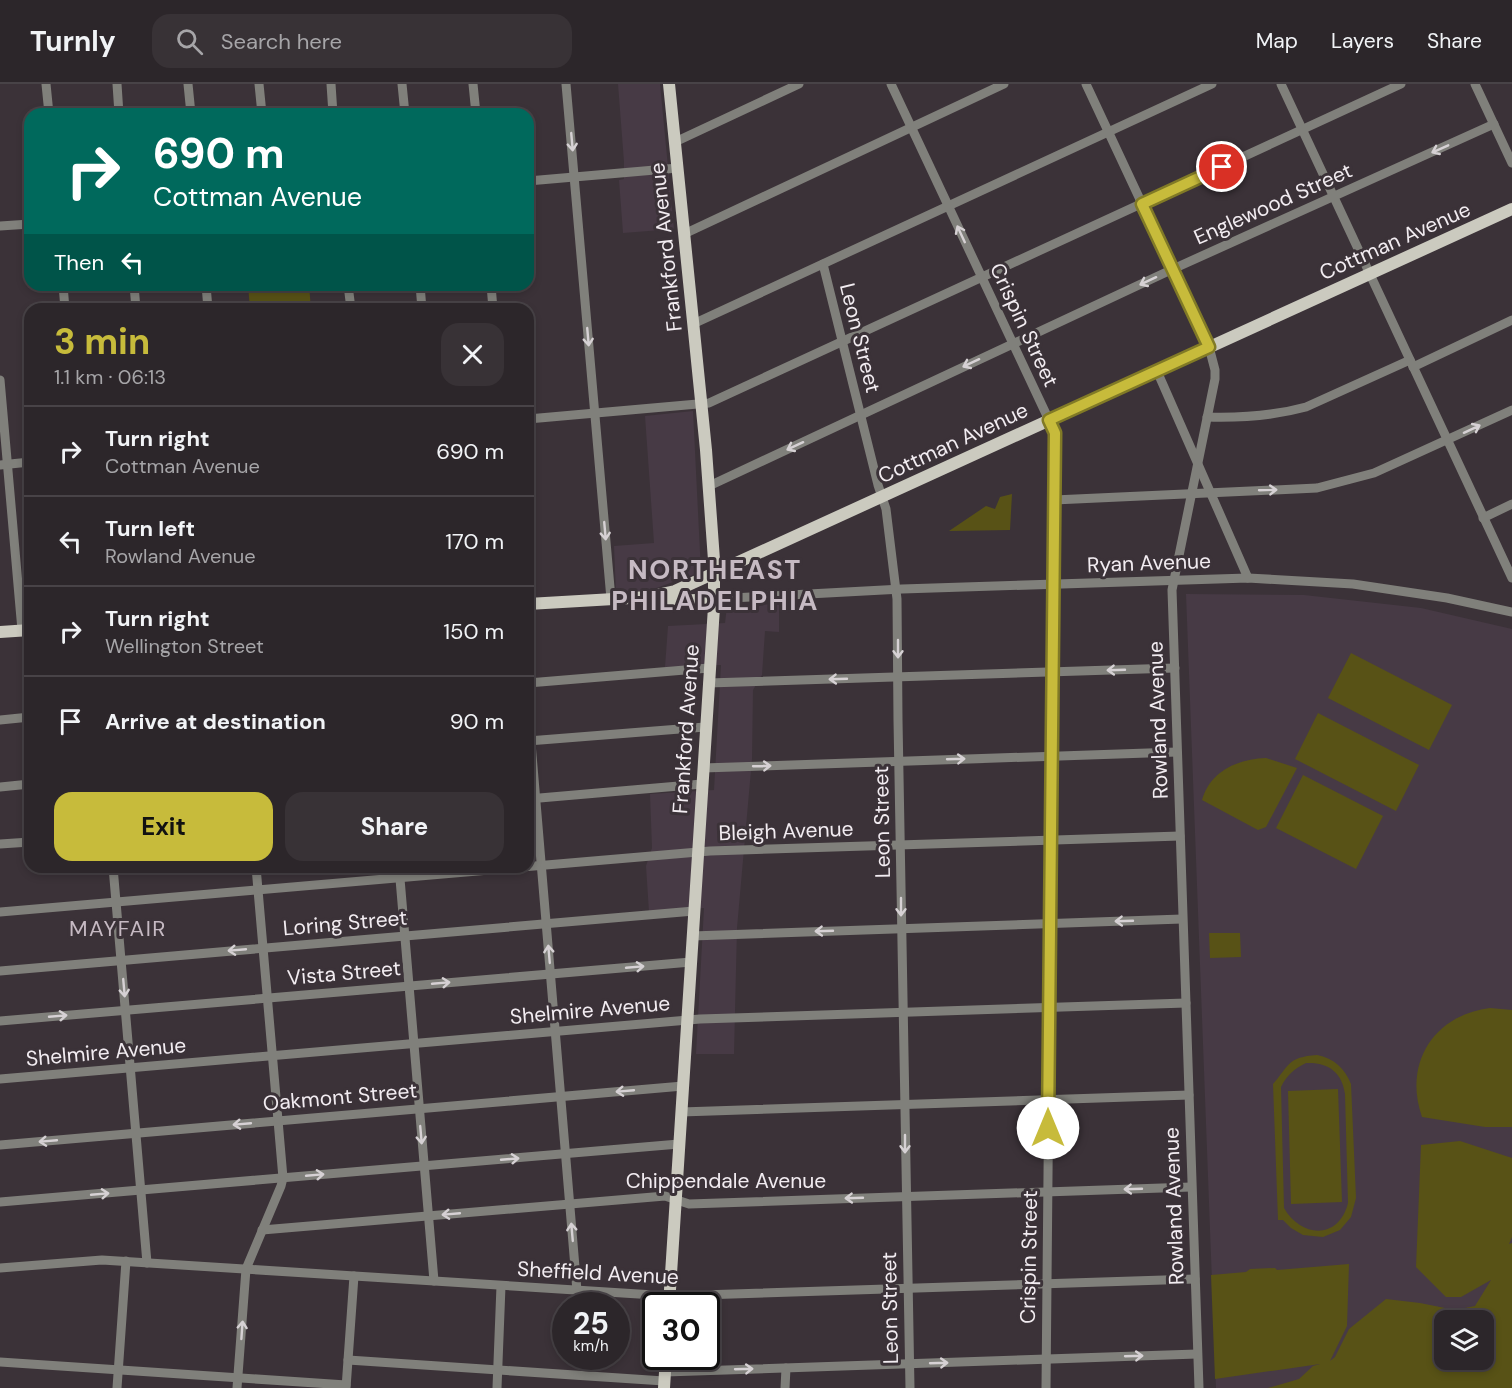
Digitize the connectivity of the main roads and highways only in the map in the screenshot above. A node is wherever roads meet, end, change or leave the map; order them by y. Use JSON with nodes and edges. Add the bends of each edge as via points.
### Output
{"nodes":[{"id":1,"x":669,"y":84,"type":"edge"},
{"id":2,"x":1512,"y":209,"type":"edge"},
{"id":3,"x":714,"y":573,"type":"junction"},
{"id":4,"x":655,"y":596,"type":"junction"},
{"id":5,"x":714,"y":599,"type":"junction"},
{"id":6,"x":534,"y":604,"type":"edge"},
{"id":7,"x":24,"y":630,"type":"edge"},
{"id":8,"x":0,"y":632,"type":"edge"},
{"id":9,"x":670,"y":1292,"type":"edge"}],
"edges":[{"from":1,"to":3,"type":"main road","name":"Frankford Avenue"},
{"from":2,"to":3,"type":"main road","name":"Cottman Avenue"},
{"from":3,"to":4,"type":"main road","name":"Cottman Avenue"},
{"from":3,"to":5,"type":"main road","name":"Frankford Avenue"},
{"from":4,"to":5,"type":"main road","via":[[678,601]]},
{"from":4,"to":6,"type":"main road","name":"Cottman Avenue"},
{"from":5,"to":9,"type":"main road","name":"Frankford Avenue"},
{"from":7,"to":8,"type":"main road"}]}
